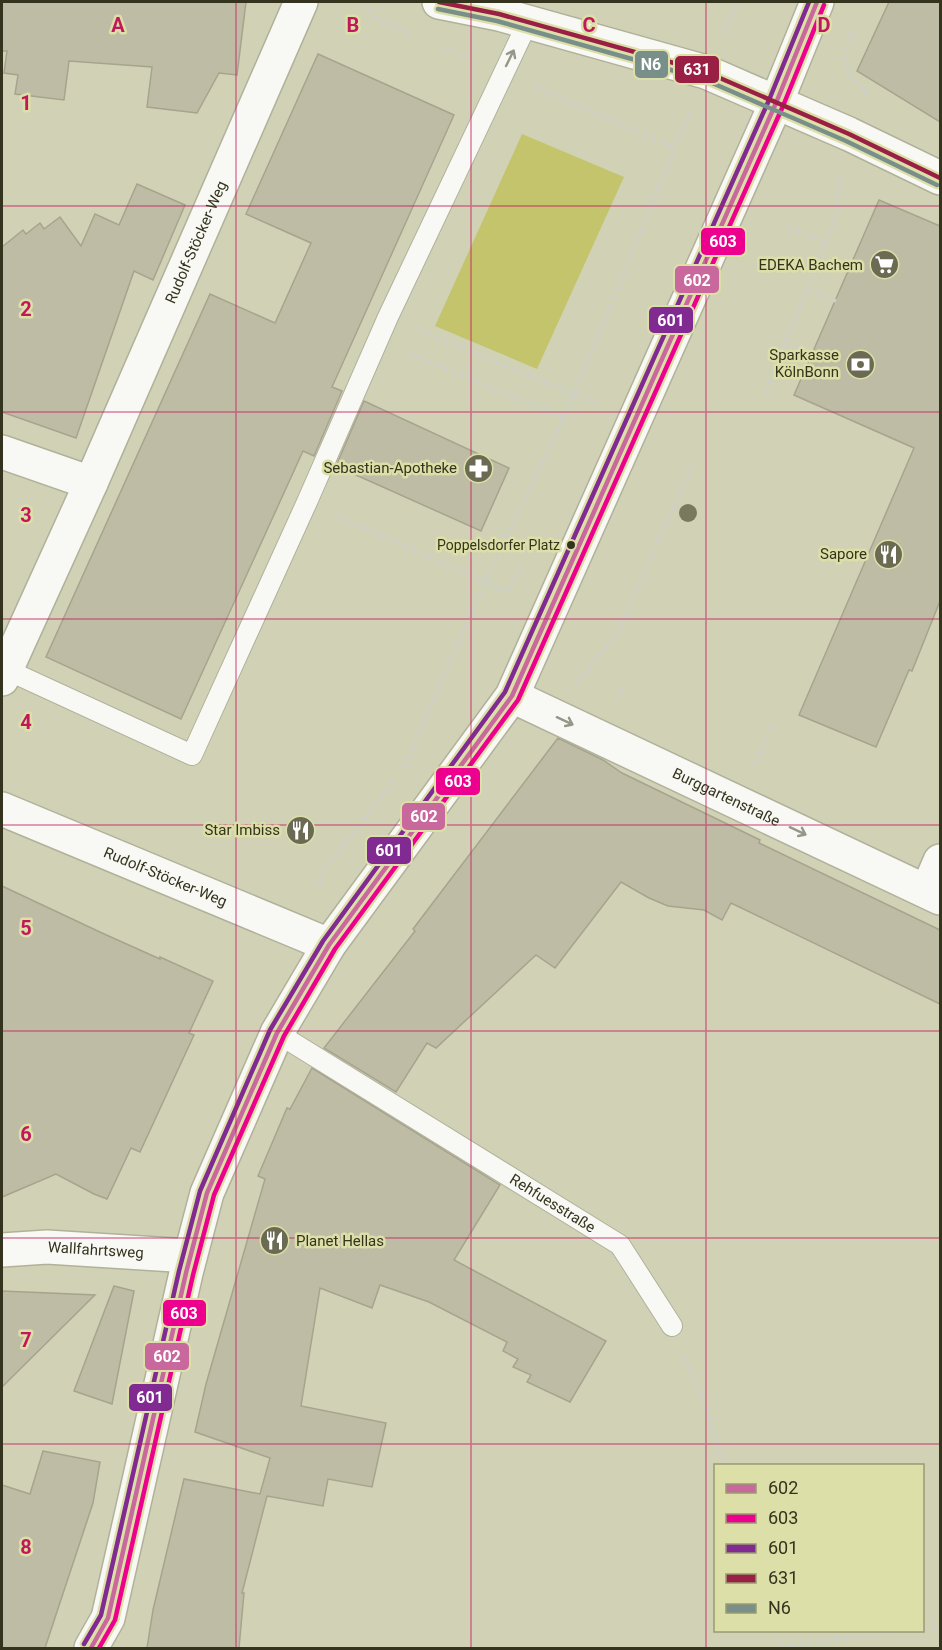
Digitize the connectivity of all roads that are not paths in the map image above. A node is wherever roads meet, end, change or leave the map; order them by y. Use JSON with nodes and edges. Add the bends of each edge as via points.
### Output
{"nodes":[{"id":1,"x":301,"y":2,"type":"edge"},
{"id":2,"x":439,"y":2,"type":"edge"},
{"id":3,"x":816,"y":2,"type":"edge"},
{"id":4,"x":528,"y":22,"type":"junction"},
{"id":5,"x":776,"y":103,"type":"junction"},
{"id":6,"x":940,"y":178,"type":"edge"},
{"id":7,"x":2,"y":452,"type":"edge"},
{"id":8,"x":91,"y":483,"type":"junction"},
{"id":9,"x":3,"y":674,"type":"edge"},
{"id":10,"x":512,"y":696,"type":"junction"},
{"id":11,"x":2,"y":809,"type":"edge"},
{"id":12,"x":940,"y":861,"type":"edge"},
{"id":13,"x":934,"y":894,"type":"edge"},
{"id":14,"x":328,"y":945,"type":"junction"},
{"id":15,"x":277,"y":1033,"type":"junction"},
{"id":16,"x":2,"y":1250,"type":"edge"},
{"id":17,"x":190,"y":1256,"type":"junction"},
{"id":18,"x":672,"y":1326,"type":"road end"},
{"id":19,"x":92,"y":1648,"type":"edge"}],
"edges":[{"from":1,"to":8,"type":"street","name":"Rudolf-Stöcker-Weg"},
{"from":2,"to":4,"type":"street"},
{"from":3,"to":5,"type":"street"},
{"from":4,"to":5,"type":"street","via":[[706,72]]},
{"from":9,"to":4,"type":"lane","one_way":true,"via":[[192,754],[388,317]]},
{"from":5,"to":6,"type":"street"},
{"from":5,"to":10,"type":"street"},
{"from":7,"to":8,"type":"street"},
{"from":8,"to":9,"type":"street","name":"Rudolf-Stöcker-Weg"},
{"from":10,"to":13,"type":"street","name":"Burggartenstraße","one_way":true},
{"from":10,"to":14,"type":"street"},
{"from":11,"to":14,"type":"street","name":"Rudolf-Stöcker-Weg"},
{"from":12,"to":13,"type":"street"},
{"from":14,"to":15,"type":"street"},
{"from":15,"to":17,"type":"street","via":[[207,1193]]},
{"from":15,"to":18,"type":"lane","name":"Rehfuesstraße","via":[[620,1245]]},
{"from":16,"to":17,"type":"street","name":"Wallfahrtsweg","via":[[47,1247]]},
{"from":17,"to":19,"type":"street","via":[[108,1618]]}]}
